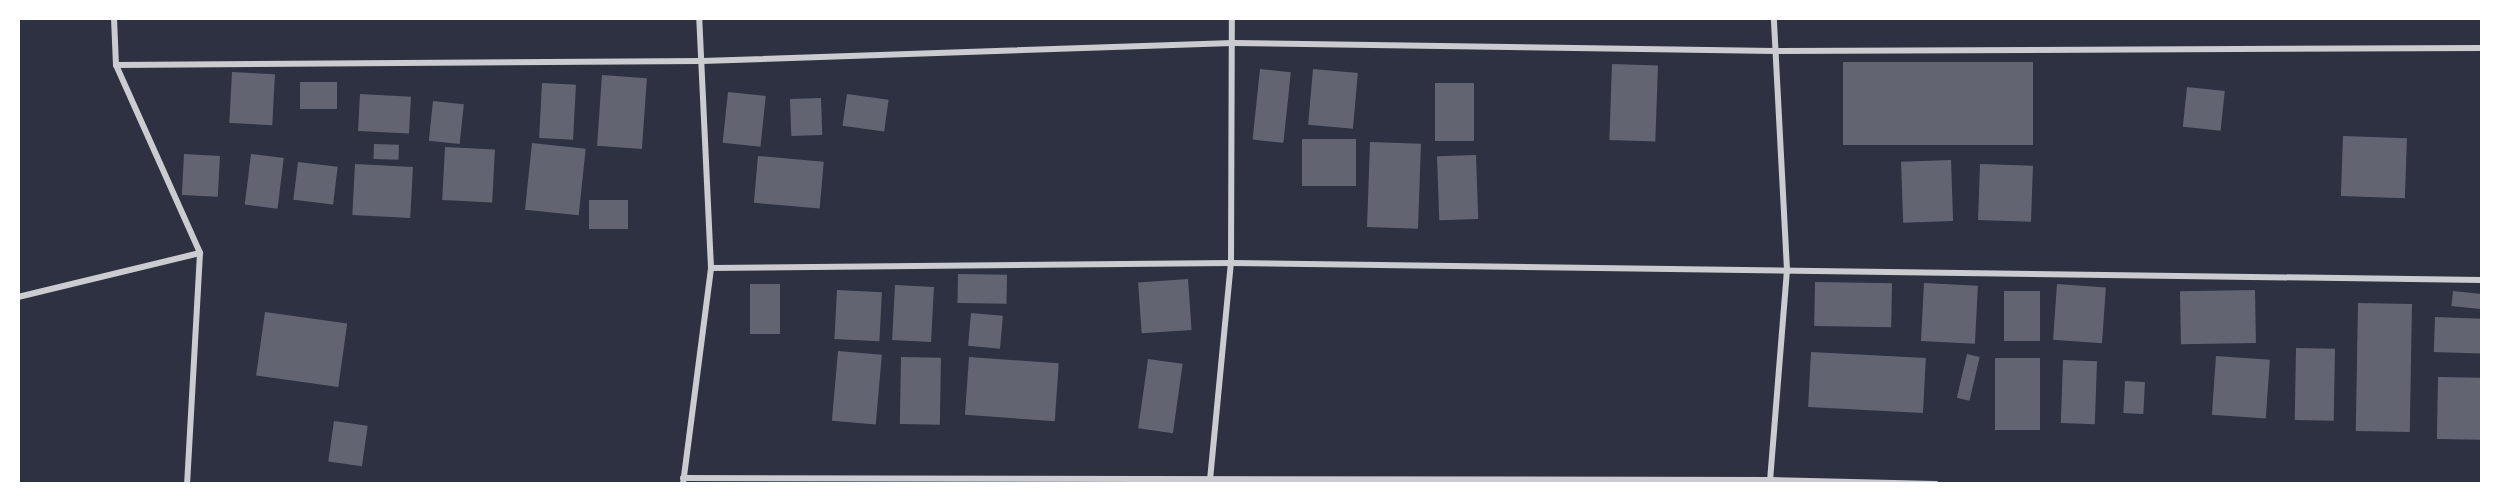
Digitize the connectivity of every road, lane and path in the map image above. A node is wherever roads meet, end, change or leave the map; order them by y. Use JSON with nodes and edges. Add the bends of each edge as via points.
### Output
{"nodes":[{"id":1,"x":114,"y":18,"type":"edge"},
{"id":2,"x":699,"y":18,"type":"edge"},
{"id":3,"x":1232,"y":18,"type":"edge"},
{"id":4,"x":1774,"y":18,"type":"edge"},
{"id":5,"x":1233,"y":43,"type":"junction"},
{"id":6,"x":2482,"y":48,"type":"edge"},
{"id":7,"x":1775,"y":51,"type":"junction"},
{"id":8,"x":702,"y":61,"type":"junction"},
{"id":9,"x":116,"y":65,"type":"junction"},
{"id":10,"x":200,"y":253,"type":"junction"},
{"id":11,"x":1231,"y":263,"type":"junction"},
{"id":12,"x":711,"y":268,"type":"junction"},
{"id":13,"x":1787,"y":270,"type":"junction"},
{"id":14,"x":2482,"y":280,"type":"edge"},
{"id":15,"x":18,"y":297,"type":"edge"},
{"id":16,"x":1210,"y":480,"type":"junction"},
{"id":17,"x":683,"y":481,"type":"edge"},
{"id":18,"x":1770,"y":482,"type":"edge"},
{"id":19,"x":187,"y":484,"type":"edge"},
{"id":20,"x":1936,"y":484,"type":"edge"}],
"edges":[{"from":1,"to":9,"type":"street"},
{"from":2,"to":8,"type":"street"},
{"from":3,"to":5,"type":"street"},
{"from":4,"to":7,"type":"street"},
{"from":5,"to":7,"type":"street"},
{"from":5,"to":8,"type":"street"},
{"from":5,"to":11,"type":"street"},
{"from":6,"to":7,"type":"street"},
{"from":7,"to":13,"type":"street"},
{"from":8,"to":9,"type":"street"},
{"from":8,"to":12,"type":"street"},
{"from":9,"to":10,"type":"street"},
{"from":10,"to":15,"type":"street"},
{"from":10,"to":19,"type":"street"},
{"from":11,"to":12,"type":"street"},
{"from":11,"to":13,"type":"street"},
{"from":11,"to":16,"type":"street"},
{"from":12,"to":17,"type":"street"},
{"from":13,"to":14,"type":"street"},
{"from":13,"to":18,"type":"street"},
{"from":16,"to":17,"type":"street"},
{"from":16,"to":18,"type":"street"},
{"from":18,"to":20,"type":"street"}]}
